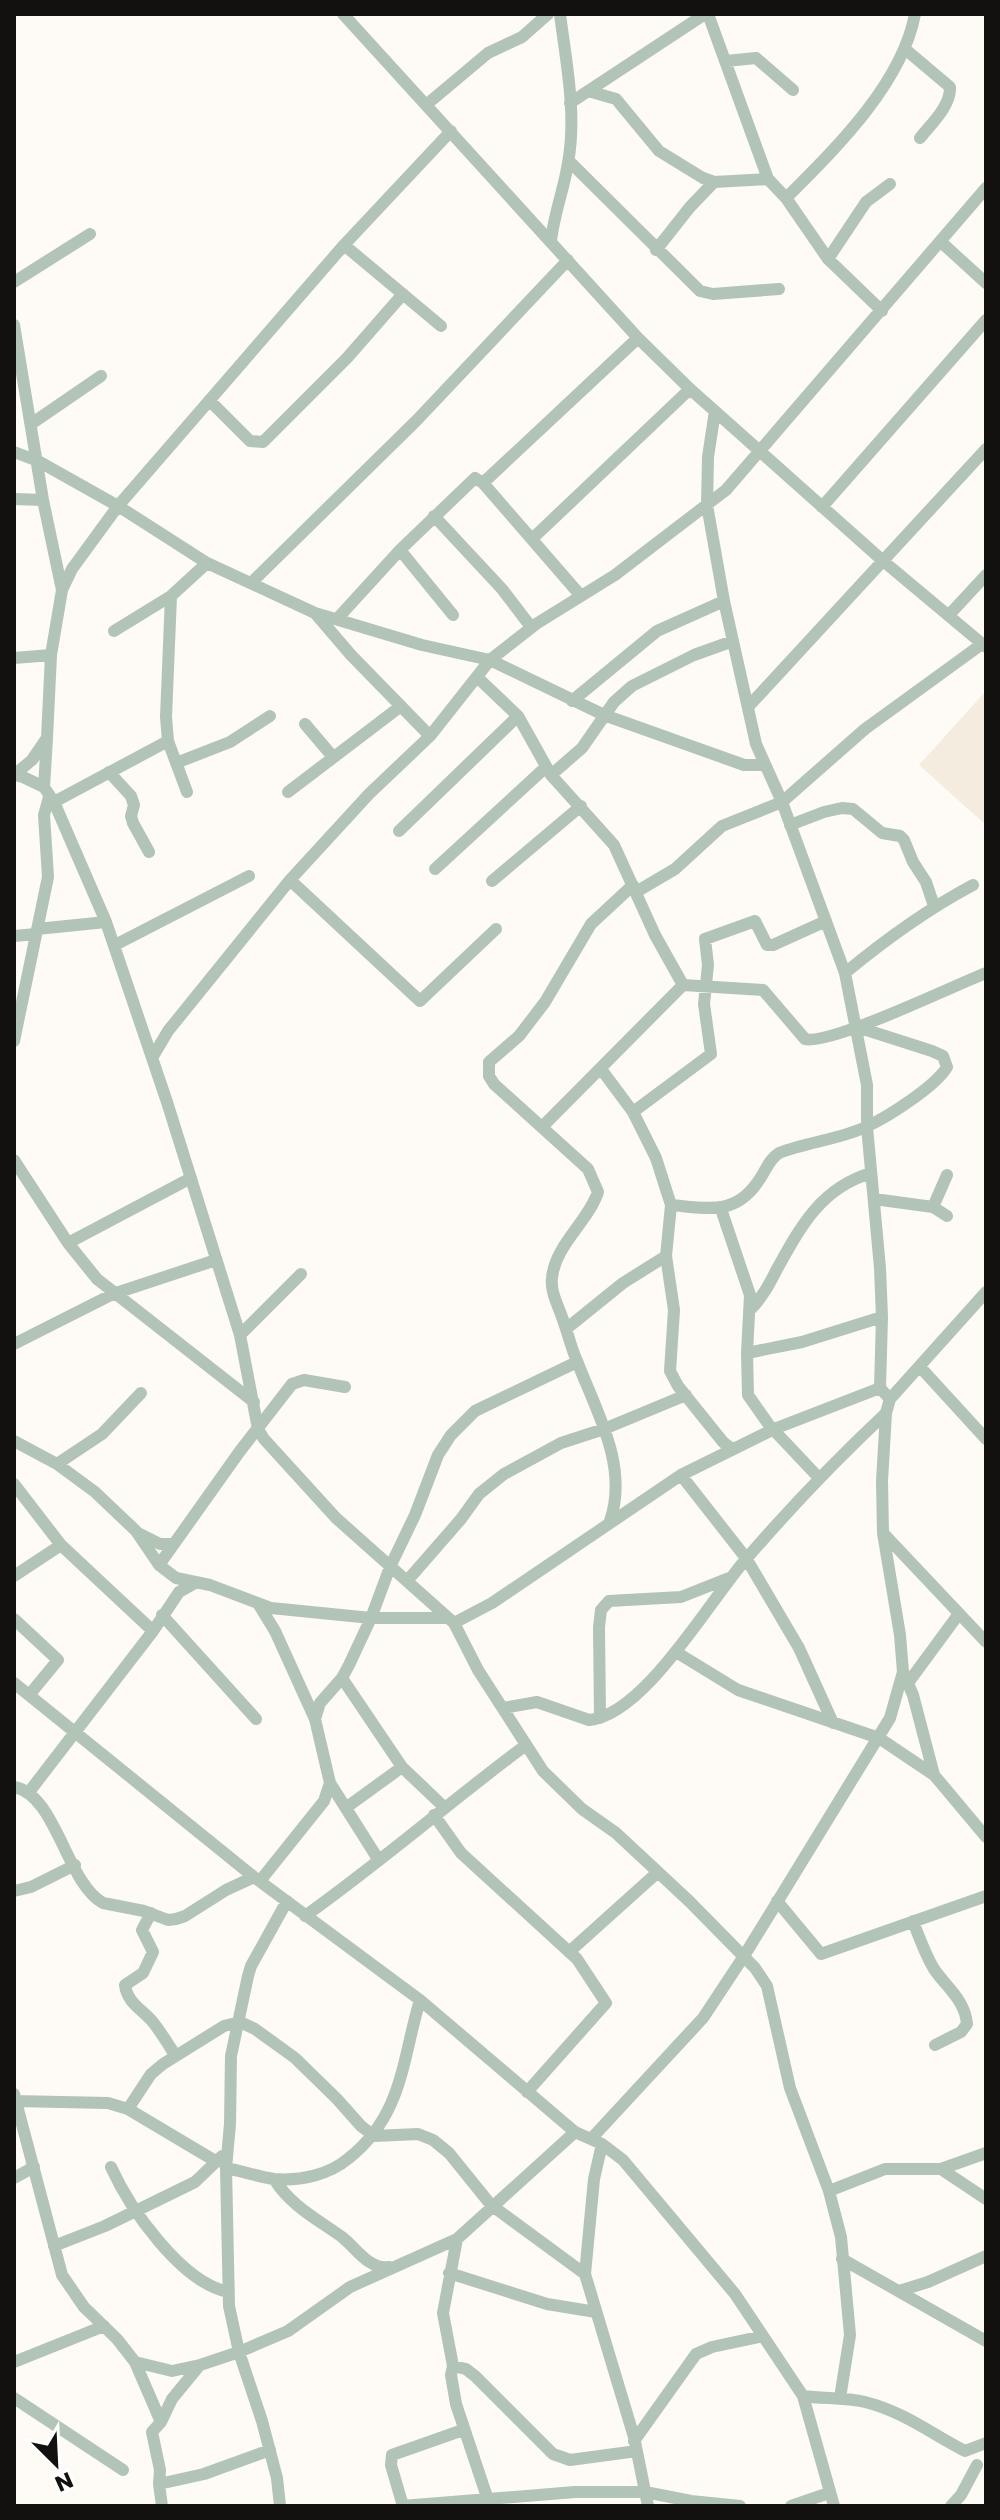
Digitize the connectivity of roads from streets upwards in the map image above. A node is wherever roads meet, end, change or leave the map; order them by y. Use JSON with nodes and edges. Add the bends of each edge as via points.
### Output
{"nodes":[{"id":1,"x":343,"y":14,"type":"edge"},
{"id":2,"x":548,"y":14,"type":"edge"},
{"id":3,"x":560,"y":14,"type":"edge"},
{"id":4,"x":705,"y":14,"type":"edge"},
{"id":5,"x":915,"y":14,"type":"edge"},
{"id":6,"x":905,"y":49,"type":"junction"},
{"id":7,"x":726,"y":61,"type":"junction"},
{"id":8,"x":793,"y":90,"type":"dead end"},
{"id":9,"x":588,"y":91,"type":"junction"},
{"id":10,"x":570,"y":103,"type":"junction"},
{"id":11,"x":426,"y":105,"type":"junction"},
{"id":12,"x":451,"y":131,"type":"junction"},
{"id":13,"x":920,"y":138,"type":"dead end"},
{"id":14,"x":569,"y":161,"type":"junction"},
{"id":15,"x":768,"y":179,"type":"junction"},
{"id":16,"x":714,"y":182,"type":"junction"},
{"id":17,"x":890,"y":184,"type":"dead end"},
{"id":18,"x":986,"y":188,"type":"edge"},
{"id":19,"x":786,"y":198,"type":"junction"},
{"id":20,"x":90,"y":234,"type":"dead end"},
{"id":21,"x":551,"y":241,"type":"junction"},
{"id":22,"x":941,"y":242,"type":"junction"},
{"id":23,"x":344,"y":245,"type":"junction"},
{"id":24,"x":656,"y":250,"type":"junction"},
{"id":25,"x":828,"y":259,"type":"junction"},
{"id":26,"x":568,"y":260,"type":"junction"},
{"id":27,"x":14,"y":282,"type":"edge"},
{"id":28,"x":986,"y":283,"type":"edge"},
{"id":29,"x":779,"y":289,"type":"dead end"},
{"id":30,"x":403,"y":294,"type":"junction"},
{"id":31,"x":882,"y":311,"type":"junction"},
{"id":32,"x":986,"y":320,"type":"edge"},
{"id":33,"x":14,"y":325,"type":"edge"},
{"id":34,"x":441,"y":326,"type":"dead end"},
{"id":35,"x":638,"y":338,"type":"junction"},
{"id":36,"x":101,"y":376,"type":"dead end"},
{"id":37,"x":690,"y":389,"type":"junction"},
{"id":38,"x":210,"y":401,"type":"junction"},
{"id":39,"x":715,"y":411,"type":"junction"},
{"id":40,"x":31,"y":424,"type":"junction"},
{"id":41,"x":986,"y":449,"type":"edge"},
{"id":42,"x":14,"y":452,"type":"edge"},
{"id":43,"x":761,"y":452,"type":"junction"},
{"id":44,"x":38,"y":461,"type":"junction"},
{"id":45,"x":483,"y":483,"type":"junction"},
{"id":46,"x":14,"y":499,"type":"edge"},
{"id":47,"x":43,"y":500,"type":"junction"},
{"id":48,"x":707,"y":505,"type":"junction"},
{"id":49,"x":118,"y":506,"type":"junction"},
{"id":50,"x":822,"y":507,"type":"junction"},
{"id":51,"x":434,"y":516,"type":"junction"},
{"id":52,"x":532,"y":539,"type":"junction"},
{"id":53,"x":400,"y":550,"type":"junction"},
{"id":54,"x":882,"y":560,"type":"junction"},
{"id":55,"x":207,"y":563,"type":"junction"},
{"id":56,"x":986,"y":575,"type":"edge"},
{"id":57,"x":251,"y":583,"type":"junction"},
{"id":58,"x":62,"y":590,"type":"junction"},
{"id":59,"x":171,"y":596,"type":"junction"},
{"id":60,"x":581,"y":596,"type":"junction"},
{"id":61,"x":724,"y":601,"type":"junction"},
{"id":62,"x":315,"y":613,"type":"junction"},
{"id":63,"x":453,"y":615,"type":"dead end"},
{"id":64,"x":949,"y":615,"type":"junction"},
{"id":65,"x":337,"y":619,"type":"junction"},
{"id":66,"x":531,"y":627,"type":"junction"},
{"id":67,"x":114,"y":631,"type":"dead end"},
{"id":68,"x":733,"y":641,"type":"junction"},
{"id":69,"x":984,"y":646,"type":"edge"},
{"id":70,"x":51,"y":655,"type":"junction"},
{"id":71,"x":14,"y":658,"type":"edge"},
{"id":72,"x":490,"y":660,"type":"junction"},
{"id":73,"x":477,"y":677,"type":"junction"},
{"id":74,"x":572,"y":701,"type":"junction"},
{"id":75,"x":401,"y":706,"type":"junction"},
{"id":76,"x":748,"y":707,"type":"junction"},
{"id":77,"x":604,"y":715,"type":"junction"},
{"id":78,"x":270,"y":716,"type":"dead end"},
{"id":79,"x":518,"y":716,"type":"junction"},
{"id":80,"x":305,"y":724,"type":"dead end"},
{"id":81,"x":430,"y":736,"type":"junction"},
{"id":82,"x":47,"y":738,"type":"junction"},
{"id":83,"x":168,"y":741,"type":"junction"},
{"id":84,"x":333,"y":757,"type":"junction"},
{"id":85,"x":176,"y":763,"type":"junction"},
{"id":86,"x":764,"y":765,"type":"junction"},
{"id":87,"x":549,"y":771,"type":"junction"},
{"id":88,"x":109,"y":772,"type":"junction"},
{"id":89,"x":14,"y":775,"type":"edge"},
{"id":90,"x":187,"y":792,"type":"dead end"},
{"id":91,"x":288,"y":792,"type":"dead end"},
{"id":92,"x":49,"y":796,"type":"junction"},
{"id":93,"x":782,"y":802,"type":"junction"},
{"id":94,"x":581,"y":806,"type":"junction"},
{"id":95,"x":790,"y":825,"type":"junction"},
{"id":96,"x":399,"y":831,"type":"dead end"},
{"id":97,"x":149,"y":852,"type":"dead end"},
{"id":98,"x":435,"y":869,"type":"dead end"},
{"id":99,"x":249,"y":876,"type":"dead end"},
{"id":100,"x":290,"y":880,"type":"junction"},
{"id":101,"x":492,"y":881,"type":"dead end"},
{"id":102,"x":973,"y":885,"type":"dead end"},
{"id":103,"x":634,"y":888,"type":"junction"},
{"id":104,"x":934,"y":906,"type":"junction"},
{"id":105,"x":826,"y":921,"type":"junction"},
{"id":106,"x":106,"y":922,"type":"junction"},
{"id":107,"x":496,"y":929,"type":"dead end"},
{"id":108,"x":36,"y":932,"type":"junction"},
{"id":109,"x":14,"y":936,"type":"edge"},
{"id":110,"x":115,"y":945,"type":"junction"},
{"id":111,"x":845,"y":973,"type":"junction"},
{"id":112,"x":986,"y":973,"type":"edge"},
{"id":113,"x":683,"y":985,"type":"junction"},
{"id":114,"x":706,"y":988,"type":"junction"},
{"id":115,"x":857,"y":1027,"type":"junction"},
{"id":116,"x":14,"y":1041,"type":"edge"},
{"id":117,"x":152,"y":1058,"type":"junction"},
{"id":118,"x":601,"y":1069,"type":"junction"},
{"id":119,"x":633,"y":1112,"type":"junction"},
{"id":120,"x":542,"y":1127,"type":"junction"},
{"id":121,"x":867,"y":1127,"type":"junction"},
{"id":122,"x":14,"y":1160,"type":"edge"},
{"id":123,"x":871,"y":1173,"type":"junction"},
{"id":124,"x":947,"y":1175,"type":"dead end"},
{"id":125,"x":191,"y":1178,"type":"junction"},
{"id":126,"x":874,"y":1199,"type":"junction"},
{"id":127,"x":671,"y":1205,"type":"junction"},
{"id":128,"x":933,"y":1207,"type":"junction"},
{"id":129,"x":721,"y":1209,"type":"junction"},
{"id":130,"x":947,"y":1216,"type":"dead end"},
{"id":131,"x":68,"y":1243,"type":"junction"},
{"id":132,"x":666,"y":1256,"type":"junction"},
{"id":133,"x":216,"y":1260,"type":"junction"},
{"id":134,"x":301,"y":1274,"type":"dead end"},
{"id":135,"x":986,"y":1292,"type":"edge"},
{"id":136,"x":113,"y":1294,"type":"junction"},
{"id":137,"x":749,"y":1311,"type":"junction"},
{"id":138,"x":882,"y":1317,"type":"junction"},
{"id":139,"x":566,"y":1329,"type":"junction"},
{"id":140,"x":240,"y":1335,"type":"junction"},
{"id":141,"x":14,"y":1344,"type":"edge"},
{"id":142,"x":747,"y":1353,"type":"junction"},
{"id":143,"x":577,"y":1362,"type":"junction"},
{"id":144,"x":921,"y":1368,"type":"junction"},
{"id":145,"x":345,"y":1387,"type":"dead end"},
{"id":146,"x":880,"y":1388,"type":"junction"},
{"id":147,"x":141,"y":1393,"type":"dead end"},
{"id":148,"x":686,"y":1395,"type":"junction"},
{"id":149,"x":890,"y":1399,"type":"junction"},
{"id":150,"x":254,"y":1402,"type":"junction"},
{"id":151,"x":886,"y":1413,"type":"junction"},
{"id":152,"x":258,"y":1429,"type":"junction"},
{"id":153,"x":604,"y":1429,"type":"junction"},
{"id":154,"x":774,"y":1429,"type":"junction"},
{"id":155,"x":986,"y":1439,"type":"edge"},
{"id":156,"x":14,"y":1441,"type":"edge"},
{"id":157,"x":732,"y":1449,"type":"junction"},
{"id":158,"x":57,"y":1464,"type":"junction"},
{"id":159,"x":681,"y":1475,"type":"junction"},
{"id":160,"x":819,"y":1478,"type":"junction"},
{"id":161,"x":14,"y":1484,"type":"edge"},
{"id":162,"x":610,"y":1521,"type":"junction"},
{"id":163,"x":136,"y":1531,"type":"junction"},
{"id":164,"x":883,"y":1533,"type":"junction"},
{"id":165,"x":172,"y":1544,"type":"junction"},
{"id":166,"x":61,"y":1545,"type":"junction"},
{"id":167,"x":746,"y":1558,"type":"junction"},
{"id":168,"x":159,"y":1565,"type":"junction"},
{"id":169,"x":390,"y":1567,"type":"junction"},
{"id":170,"x":14,"y":1576,"type":"edge"},
{"id":171,"x":176,"y":1578,"type":"junction"},
{"id":172,"x":730,"y":1578,"type":"junction"},
{"id":173,"x":407,"y":1581,"type":"junction"},
{"id":174,"x":195,"y":1583,"type":"junction"},
{"id":175,"x":179,"y":1592,"type":"junction"},
{"id":176,"x":259,"y":1605,"type":"junction"},
{"id":177,"x":162,"y":1615,"type":"junction"},
{"id":178,"x":958,"y":1615,"type":"junction"},
{"id":179,"x":371,"y":1618,"type":"junction"},
{"id":180,"x":14,"y":1619,"type":"edge"},
{"id":181,"x":451,"y":1621,"type":"junction"},
{"id":182,"x":153,"y":1631,"type":"junction"},
{"id":183,"x":986,"y":1642,"type":"edge"},
{"id":184,"x":676,"y":1652,"type":"junction"},
{"id":185,"x":905,"y":1677,"type":"junction"},
{"id":186,"x":342,"y":1678,"type":"junction"},
{"id":187,"x":14,"y":1683,"type":"edge"},
{"id":188,"x":30,"y":1694,"type":"junction"},
{"id":189,"x":503,"y":1708,"type":"junction"},
{"id":190,"x":600,"y":1718,"type":"junction"},
{"id":191,"x":256,"y":1719,"type":"dead end"},
{"id":192,"x":315,"y":1719,"type":"junction"},
{"id":193,"x":833,"y":1723,"type":"junction"},
{"id":194,"x":75,"y":1732,"type":"junction"},
{"id":195,"x":879,"y":1738,"type":"junction"},
{"id":196,"x":526,"y":1745,"type":"junction"},
{"id":197,"x":402,"y":1767,"type":"junction"},
{"id":198,"x":934,"y":1775,"type":"junction"},
{"id":199,"x":330,"y":1783,"type":"junction"},
{"id":200,"x":14,"y":1787,"type":"edge"},
{"id":201,"x":29,"y":1792,"type":"junction"},
{"id":202,"x":347,"y":1807,"type":"junction"},
{"id":203,"x":434,"y":1815,"type":"junction"},
{"id":204,"x":986,"y":1837,"type":"edge"},
{"id":205,"x":378,"y":1859,"type":"junction"},
{"id":206,"x":75,"y":1865,"type":"junction"},
{"id":207,"x":658,"y":1872,"type":"junction"},
{"id":208,"x":257,"y":1879,"type":"junction"},
{"id":209,"x":14,"y":1891,"type":"edge"},
{"id":210,"x":986,"y":1896,"type":"edge"},
{"id":211,"x":287,"y":1901,"type":"junction"},
{"id":212,"x":777,"y":1901,"type":"junction"},
{"id":213,"x":151,"y":1913,"type":"junction"},
{"id":214,"x":305,"y":1916,"type":"junction"},
{"id":215,"x":913,"y":1921,"type":"junction"},
{"id":216,"x":569,"y":1952,"type":"junction"},
{"id":217,"x":744,"y":1956,"type":"junction"},
{"id":218,"x":420,"y":2000,"type":"junction"},
{"id":219,"x":240,"y":2022,"type":"junction"},
{"id":220,"x":935,"y":2045,"type":"dead end"},
{"id":221,"x":175,"y":2055,"type":"junction"},
{"id":222,"x":527,"y":2092,"type":"junction"},
{"id":223,"x":15,"y":2098,"type":"edge"},
{"id":224,"x":128,"y":2109,"type":"junction"},
{"id":225,"x":575,"y":2132,"type":"junction"},
{"id":226,"x":374,"y":2136,"type":"junction"},
{"id":227,"x":597,"y":2141,"type":"junction"},
{"id":228,"x":986,"y":2153,"type":"edge"},
{"id":229,"x":221,"y":2165,"type":"junction"},
{"id":230,"x":34,"y":2167,"type":"junction"},
{"id":231,"x":111,"y":2167,"type":"dead end"},
{"id":232,"x":941,"y":2169,"type":"junction"},
{"id":233,"x":14,"y":2178,"type":"edge"},
{"id":234,"x":274,"y":2179,"type":"junction"},
{"id":235,"x":829,"y":2191,"type":"junction"},
{"id":236,"x":986,"y":2199,"type":"edge"},
{"id":237,"x":491,"y":2205,"type":"junction"},
{"id":238,"x":135,"y":2211,"type":"junction"},
{"id":239,"x":457,"y":2239,"type":"junction"},
{"id":240,"x":54,"y":2246,"type":"junction"},
{"id":241,"x":986,"y":2256,"type":"edge"},
{"id":242,"x":842,"y":2259,"type":"junction"},
{"id":243,"x":392,"y":2266,"type":"junction"},
{"id":244,"x":449,"y":2273,"type":"junction"},
{"id":245,"x":585,"y":2274,"type":"junction"},
{"id":246,"x":899,"y":2291,"type":"junction"},
{"id":247,"x":228,"y":2292,"type":"junction"},
{"id":248,"x":596,"y":2312,"type":"junction"},
{"id":249,"x":104,"y":2326,"type":"junction"},
{"id":250,"x":763,"y":2336,"type":"junction"},
{"id":251,"x":986,"y":2341,"type":"edge"},
{"id":252,"x":239,"y":2352,"type":"junction"},
{"id":253,"x":14,"y":2362,"type":"edge"},
{"id":254,"x":135,"y":2362,"type":"junction"},
{"id":255,"x":200,"y":2365,"type":"junction"},
{"id":256,"x":453,"y":2366,"type":"junction"},
{"id":257,"x":803,"y":2396,"type":"junction"},
{"id":258,"x":14,"y":2398,"type":"edge"},
{"id":259,"x":840,"y":2398,"type":"junction"},
{"id":260,"x":161,"y":2422,"type":"junction"},
{"id":261,"x":463,"y":2430,"type":"junction"},
{"id":262,"x":986,"y":2443,"type":"edge"},
{"id":263,"x":636,"y":2446,"type":"junction"},
{"id":264,"x":270,"y":2450,"type":"junction"},
{"id":265,"x":965,"y":2451,"type":"junction"},
{"id":266,"x":123,"y":2470,"type":"dead end"},
{"id":267,"x":982,"y":2470,"type":"edge"},
{"id":268,"x":159,"y":2484,"type":"junction"},
{"id":269,"x":645,"y":2492,"type":"junction"},
{"id":270,"x":829,"y":2493,"type":"junction"},
{"id":271,"x":487,"y":2497,"type":"junction"},
{"id":272,"x":162,"y":2506,"type":"edge"},
{"id":273,"x":280,"y":2506,"type":"edge"},
{"id":274,"x":402,"y":2506,"type":"edge"},
{"id":275,"x":648,"y":2506,"type":"edge"},
{"id":276,"x":740,"y":2506,"type":"edge"},
{"id":277,"x":791,"y":2506,"type":"edge"},
{"id":278,"x":834,"y":2506,"type":"edge"},
{"id":279,"x":951,"y":2506,"type":"edge"}],
"edges":[{"from":1,"to":11,"type":"street"},
{"from":2,"to":11,"type":"street","via":[[522,37],[488,53]]},
{"from":3,"to":10,"type":"street"},
{"from":4,"to":7,"type":"street"},
{"from":4,"to":9,"type":"street"},
{"from":5,"to":6,"type":"street"},
{"from":6,"to":13,"type":"street","via":[[951,92]]},
{"from":6,"to":19,"type":"street","via":[[841,140]]},
{"from":7,"to":8,"type":"street","via":[[756,58]]},
{"from":7,"to":15,"type":"street"},
{"from":9,"to":10,"type":"street"},
{"from":9,"to":16,"type":"street","via":[[616,99],[659,151]]},
{"from":10,"to":14,"type":"street"},
{"from":11,"to":12,"type":"street"},
{"from":12,"to":21,"type":"street"},
{"from":12,"to":23,"type":"street"},
{"from":14,"to":21,"type":"street"},
{"from":14,"to":24,"type":"street"},
{"from":15,"to":16,"type":"street"},
{"from":15,"to":19,"type":"street"},
{"from":16,"to":24,"type":"street"},
{"from":17,"to":25,"type":"street","via":[[866,202]]},
{"from":18,"to":22,"type":"street"},
{"from":19,"to":25,"type":"street"},
{"from":20,"to":27,"type":"street"},
{"from":21,"to":26,"type":"street"},
{"from":22,"to":28,"type":"street"},
{"from":22,"to":31,"type":"street"},
{"from":23,"to":30,"type":"street"},
{"from":23,"to":38,"type":"street"},
{"from":24,"to":29,"type":"street","via":[[705,293]]},
{"from":25,"to":31,"type":"street"},
{"from":26,"to":35,"type":"street"},
{"from":26,"to":57,"type":"street","via":[[417,420]]},
{"from":30,"to":34,"type":"street"},
{"from":30,"to":38,"type":"street","via":[[263,442],[250,441]]},
{"from":31,"to":43,"type":"street"},
{"from":32,"to":50,"type":"street"},
{"from":33,"to":40,"type":"street"},
{"from":35,"to":37,"type":"street"},
{"from":35,"to":45,"type":"street"},
{"from":36,"to":40,"type":"street"},
{"from":37,"to":39,"type":"street"},
{"from":37,"to":52,"type":"street"},
{"from":38,"to":49,"type":"street"},
{"from":39,"to":43,"type":"street"},
{"from":39,"to":48,"type":"street"},
{"from":40,"to":44,"type":"street"},
{"from":41,"to":54,"type":"street"},
{"from":42,"to":44,"type":"street"},
{"from":43,"to":48,"type":"street"},
{"from":43,"to":50,"type":"street"},
{"from":44,"to":47,"type":"street"},
{"from":44,"to":49,"type":"street"},
{"from":45,"to":51,"type":"street","via":[[470,480]]},
{"from":45,"to":52,"type":"street"},
{"from":46,"to":47,"type":"street"},
{"from":47,"to":58,"type":"street"},
{"from":48,"to":60,"type":"street"},
{"from":48,"to":61,"type":"street"},
{"from":49,"to":55,"type":"street"},
{"from":49,"to":58,"type":"street"},
{"from":50,"to":54,"type":"street"},
{"from":51,"to":53,"type":"street"},
{"from":51,"to":66,"type":"street"},
{"from":52,"to":60,"type":"street"},
{"from":53,"to":63,"type":"street"},
{"from":53,"to":65,"type":"street"},
{"from":54,"to":64,"type":"street"},
{"from":54,"to":76,"type":"street"},
{"from":55,"to":57,"type":"street"},
{"from":55,"to":59,"type":"street"},
{"from":56,"to":64,"type":"street"},
{"from":57,"to":62,"type":"street"},
{"from":58,"to":70,"type":"street"},
{"from":59,"to":67,"type":"street"},
{"from":59,"to":83,"type":"street"},
{"from":60,"to":66,"type":"street"},
{"from":61,"to":68,"type":"street"},
{"from":61,"to":74,"type":"street","via":[[657,631]]},
{"from":62,"to":65,"type":"street"},
{"from":62,"to":75,"type":"street"},
{"from":64,"to":69,"type":"street"},
{"from":65,"to":72,"type":"street"},
{"from":66,"to":72,"type":"street"},
{"from":68,"to":76,"type":"street"},
{"from":68,"to":77,"type":"street","via":[[632,686]]},
{"from":69,"to":93,"type":"street","via":[[865,729]]},
{"from":70,"to":71,"type":"street"},
{"from":70,"to":82,"type":"street"},
{"from":72,"to":73,"type":"street"},
{"from":72,"to":74,"type":"street"},
{"from":73,"to":79,"type":"street"},
{"from":73,"to":81,"type":"street"},
{"from":74,"to":77,"type":"street"},
{"from":75,"to":81,"type":"street"},
{"from":75,"to":84,"type":"street"},
{"from":76,"to":86,"type":"street"},
{"from":77,"to":86,"type":"street","via":[[744,765]]},
{"from":77,"to":87,"type":"street","via":[[582,748]]},
{"from":78,"to":85,"type":"street","via":[[230,742]]},
{"from":79,"to":87,"type":"street"},
{"from":79,"to":96,"type":"street"},
{"from":80,"to":84,"type":"street"},
{"from":81,"to":100,"type":"street"},
{"from":82,"to":89,"type":"street"},
{"from":82,"to":92,"type":"street"},
{"from":83,"to":85,"type":"street"},
{"from":83,"to":88,"type":"street"},
{"from":84,"to":91,"type":"street"},
{"from":85,"to":90,"type":"street"},
{"from":86,"to":93,"type":"street"},
{"from":87,"to":94,"type":"street"},
{"from":87,"to":98,"type":"street"},
{"from":88,"to":92,"type":"street"},
{"from":88,"to":97,"type":"street","via":[[131,796],[131,816]]},
{"from":89,"to":92,"type":"street"},
{"from":92,"to":106,"type":"street"},
{"from":92,"to":108,"type":"street","via":[[44,815],[48,877]]},
{"from":93,"to":95,"type":"street"},
{"from":93,"to":103,"type":"street","via":[[722,826],[675,869]]},
{"from":94,"to":101,"type":"street"},
{"from":94,"to":103,"type":"street","via":[[614,845]]},
{"from":95,"to":104,"type":"street","via":[[824,812],[853,809],[876,829],[904,840]]},
{"from":95,"to":105,"type":"street"},
{"from":99,"to":110,"type":"street"},
{"from":100,"to":107,"type":"street","via":[[420,1001]]},
{"from":100,"to":117,"type":"street"},
{"from":102,"to":104,"type":"street"},
{"from":103,"to":113,"type":"street"},
{"from":103,"to":120,"type":"street","via":[[591,924],[545,1002],[519,1036],[489,1062],[494,1084]]},
{"from":104,"to":111,"type":"street"},
{"from":105,"to":111,"type":"street"},
{"from":105,"to":114,"type":"street","via":[[773,945],[767,945],[755,921],[707,938]]},
{"from":106,"to":108,"type":"street"},
{"from":106,"to":110,"type":"street"},
{"from":108,"to":109,"type":"street"},
{"from":108,"to":116,"type":"street"},
{"from":110,"to":117,"type":"street"},
{"from":111,"to":115,"type":"street"},
{"from":112,"to":115,"type":"street"},
{"from":113,"to":114,"type":"street"},
{"from":113,"to":118,"type":"street"},
{"from":114,"to":115,"type":"street","via":[[763,990],[809,1040]]},
{"from":114,"to":119,"type":"street","via":[[711,1054]]},
{"from":115,"to":121,"type":"street","via":[[867,1085]]},
{"from":115,"to":121,"type":"street","via":[[932,1051],[943,1056],[947,1067],[941,1078]]},
{"from":117,"to":125,"type":"street"},
{"from":118,"to":119,"type":"street"},
{"from":118,"to":120,"type":"street"},
{"from":119,"to":127,"type":"street"},
{"from":120,"to":139,"type":"street","via":[[588,1169],[598,1192],[552,1275]]},
{"from":121,"to":123,"type":"street"},
{"from":121,"to":129,"type":"street","via":[[779,1153],[745,1197]]},
{"from":122,"to":131,"type":"street"},
{"from":123,"to":126,"type":"street"},
{"from":123,"to":137,"type":"street","via":[[824,1198]]},
{"from":124,"to":128,"type":"street"},
{"from":125,"to":131,"type":"street"},
{"from":125,"to":133,"type":"street"},
{"from":126,"to":128,"type":"street"},
{"from":126,"to":138,"type":"street"},
{"from":127,"to":129,"type":"street"},
{"from":127,"to":132,"type":"street"},
{"from":128,"to":130,"type":"street"},
{"from":129,"to":137,"type":"street","via":[[747,1284]]},
{"from":131,"to":136,"type":"street"},
{"from":132,"to":139,"type":"street"},
{"from":132,"to":148,"type":"street","via":[[674,1310],[670,1371]]},
{"from":133,"to":136,"type":"street"},
{"from":133,"to":140,"type":"street"},
{"from":134,"to":140,"type":"street"},
{"from":135,"to":144,"type":"street"},
{"from":136,"to":141,"type":"street"},
{"from":136,"to":150,"type":"street"},
{"from":137,"to":142,"type":"street"},
{"from":138,"to":142,"type":"street"},
{"from":138,"to":146,"type":"street"},
{"from":139,"to":143,"type":"street"},
{"from":140,"to":150,"type":"street"},
{"from":142,"to":154,"type":"street","via":[[748,1395]]},
{"from":143,"to":153,"type":"street"},
{"from":143,"to":169,"type":"street","via":[[475,1411],[451,1435]]},
{"from":144,"to":149,"type":"street"},
{"from":144,"to":155,"type":"street"},
{"from":145,"to":152,"type":"street","via":[[304,1380],[292,1384]]},
{"from":146,"to":149,"type":"street"},
{"from":146,"to":154,"type":"street"},
{"from":147,"to":158,"type":"street","via":[[102,1434]]},
{"from":148,"to":153,"type":"street"},
{"from":148,"to":157,"type":"street"},
{"from":149,"to":151,"type":"street"},
{"from":150,"to":152,"type":"street"},
{"from":151,"to":160,"type":"street"},
{"from":151,"to":164,"type":"street"},
{"from":152,"to":165,"type":"street"},
{"from":152,"to":169,"type":"street","via":[[336,1518]]},
{"from":153,"to":162,"type":"street","via":[[615,1470]]},
{"from":153,"to":173,"type":"street","via":[[561,1443],[504,1474],[479,1494]]},
{"from":154,"to":157,"type":"street"},
{"from":154,"to":160,"type":"street"},
{"from":156,"to":158,"type":"street"},
{"from":157,"to":159,"type":"street"},
{"from":158,"to":163,"type":"street"},
{"from":159,"to":162,"type":"street"},
{"from":159,"to":167,"type":"street"},
{"from":160,"to":167,"type":"street"},
{"from":161,"to":166,"type":"street"},
{"from":162,"to":181,"type":"street","via":[[503,1595]]},
{"from":163,"to":165,"type":"street","via":[[148,1540]]},
{"from":163,"to":168,"type":"street"},
{"from":164,"to":178,"type":"street"},
{"from":164,"to":185,"type":"street"},
{"from":165,"to":168,"type":"street"},
{"from":166,"to":170,"type":"street"},
{"from":166,"to":182,"type":"street"},
{"from":167,"to":172,"type":"street"},
{"from":167,"to":193,"type":"street","via":[[799,1648]]},
{"from":168,"to":171,"type":"street"},
{"from":169,"to":173,"type":"street"},
{"from":169,"to":179,"type":"street"},
{"from":171,"to":174,"type":"street"},
{"from":171,"to":175,"type":"street"},
{"from":172,"to":184,"type":"street"},
{"from":172,"to":190,"type":"street","via":[[681,1597],[609,1601],[601,1610],[599,1627]]},
{"from":173,"to":181,"type":"street"},
{"from":174,"to":175,"type":"street"},
{"from":174,"to":176,"type":"street","via":[[240,1594]]},
{"from":175,"to":177,"type":"street"},
{"from":176,"to":179,"type":"street"},
{"from":176,"to":192,"type":"street"},
{"from":177,"to":182,"type":"street"},
{"from":177,"to":191,"type":"street"},
{"from":178,"to":183,"type":"street"},
{"from":178,"to":185,"type":"street"},
{"from":179,"to":181,"type":"street"},
{"from":179,"to":186,"type":"street"},
{"from":180,"to":188,"type":"street","via":[[58,1660]]},
{"from":181,"to":189,"type":"street"},
{"from":182,"to":194,"type":"street"},
{"from":184,"to":190,"type":"street","via":[[644,1688]]},
{"from":184,"to":193,"type":"street","via":[[738,1690]]},
{"from":185,"to":195,"type":"street"},
{"from":185,"to":198,"type":"street"},
{"from":186,"to":192,"type":"street","via":[[320,1703]]},
{"from":186,"to":197,"type":"street"},
{"from":187,"to":188,"type":"street"},
{"from":188,"to":194,"type":"street"},
{"from":189,"to":190,"type":"street","via":[[537,1702],[589,1720]]},
{"from":189,"to":196,"type":"street"},
{"from":192,"to":199,"type":"street"},
{"from":193,"to":195,"type":"street"},
{"from":194,"to":201,"type":"street"},
{"from":194,"to":208,"type":"street"},
{"from":195,"to":198,"type":"street"},
{"from":195,"to":212,"type":"street"},
{"from":196,"to":203,"type":"street"},
{"from":196,"to":207,"type":"street","via":[[543,1771],[582,1809]]},
{"from":197,"to":202,"type":"street"},
{"from":197,"to":203,"type":"street"},
{"from":198,"to":204,"type":"street"},
{"from":199,"to":202,"type":"street"},
{"from":199,"to":208,"type":"street","via":[[324,1801]]},
{"from":200,"to":201,"type":"street"},
{"from":201,"to":206,"type":"street"},
{"from":202,"to":205,"type":"street"},
{"from":203,"to":205,"type":"street"},
{"from":203,"to":216,"type":"street","via":[[461,1853]]},
{"from":205,"to":214,"type":"street"},
{"from":206,"to":209,"type":"street"},
{"from":206,"to":213,"type":"street","via":[[97,1900]]},
{"from":207,"to":216,"type":"street"},
{"from":207,"to":217,"type":"street"},
{"from":208,"to":211,"type":"street"},
{"from":208,"to":213,"type":"street","via":[[226,1890],[185,1916],[168,1920]]},
{"from":210,"to":215,"type":"street"},
{"from":211,"to":214,"type":"street"},
{"from":211,"to":219,"type":"street","via":[[251,1966]]},
{"from":212,"to":215,"type":"street","via":[[819,1954]]},
{"from":212,"to":217,"type":"street"},
{"from":213,"to":221,"type":"street","via":[[142,1930],[153,1952],[143,1973],[125,1989]]},
{"from":214,"to":218,"type":"street"},
{"from":215,"to":220,"type":"street","via":[[928,1957],[967,2019],[961,2032]]},
{"from":216,"to":222,"type":"street","via":[[606,2004]]},
{"from":217,"to":227,"type":"street","via":[[703,2018]]},
{"from":217,"to":235,"type":"street","via":[[767,1986],[790,2088]]},
{"from":218,"to":222,"type":"street"},
{"from":218,"to":226,"type":"street","via":[[395,2097]]},
{"from":219,"to":221,"type":"street"},
{"from":219,"to":226,"type":"street","via":[[295,2058]]},
{"from":219,"to":229,"type":"street","via":[[231,2056],[230,2124]]},
{"from":221,"to":224,"type":"street","via":[[151,2074]]},
{"from":222,"to":225,"type":"street"},
{"from":223,"to":224,"type":"street"},
{"from":223,"to":230,"type":"street"},
{"from":224,"to":229,"type":"street"},
{"from":225,"to":227,"type":"street"},
{"from":225,"to":237,"type":"street"},
{"from":226,"to":234,"type":"street","via":[[328,2173]]},
{"from":226,"to":237,"type":"street","via":[[418,2134],[433,2140]]},
{"from":227,"to":245,"type":"street"},
{"from":227,"to":250,"type":"street","via":[[623,2160],[680,2225]]},
{"from":228,"to":232,"type":"street"},
{"from":229,"to":234,"type":"street"},
{"from":229,"to":238,"type":"street"},
{"from":229,"to":247,"type":"street","via":[[229,2220]]},
{"from":230,"to":233,"type":"street"},
{"from":230,"to":240,"type":"street"},
{"from":231,"to":238,"type":"street"},
{"from":232,"to":235,"type":"street","via":[[885,2169]]},
{"from":232,"to":236,"type":"street"},
{"from":234,"to":243,"type":"street","via":[[297,2206],[370,2263]]},
{"from":235,"to":242,"type":"street"},
{"from":237,"to":239,"type":"street"},
{"from":237,"to":245,"type":"street"},
{"from":238,"to":240,"type":"street"},
{"from":238,"to":247,"type":"street","via":[[197,2277]]},
{"from":239,"to":243,"type":"street"},
{"from":239,"to":244,"type":"street"},
{"from":240,"to":249,"type":"street","via":[[62,2275]]},
{"from":241,"to":246,"type":"street"},
{"from":242,"to":246,"type":"street"},
{"from":242,"to":259,"type":"street","via":[[850,2335]]},
{"from":243,"to":252,"type":"street","via":[[350,2287],[288,2331]]},
{"from":244,"to":248,"type":"street","via":[[547,2304]]},
{"from":244,"to":256,"type":"street","via":[[443,2313]]},
{"from":245,"to":248,"type":"street"},
{"from":246,"to":251,"type":"street"},
{"from":247,"to":252,"type":"street"},
{"from":248,"to":263,"type":"street"},
{"from":249,"to":253,"type":"street"},
{"from":249,"to":254,"type":"street"},
{"from":250,"to":257,"type":"street"},
{"from":250,"to":263,"type":"street","via":[[696,2354]]},
{"from":252,"to":255,"type":"street"},
{"from":252,"to":264,"type":"street"},
{"from":254,"to":255,"type":"street","via":[[172,2371]]},
{"from":254,"to":260,"type":"street"},
{"from":255,"to":260,"type":"street"},
{"from":256,"to":261,"type":"street"},
{"from":256,"to":263,"type":"street","via":[[475,2376],[562,2459]]},
{"from":257,"to":259,"type":"street"},
{"from":257,"to":270,"type":"street"},
{"from":258,"to":266,"type":"street"},
{"from":259,"to":265,"type":"street","via":[[912,2419]]},
{"from":260,"to":268,"type":"street","via":[[152,2432]]},
{"from":261,"to":271,"type":"street"},
{"from":261,"to":274,"type":"street","via":[[392,2455]]},
{"from":262,"to":265,"type":"street"},
{"from":263,"to":269,"type":"street"},
{"from":264,"to":268,"type":"street"},
{"from":264,"to":273,"type":"street"},
{"from":265,"to":267,"type":"street"},
{"from":267,"to":279,"type":"street"},
{"from":268,"to":272,"type":"street"},
{"from":269,"to":271,"type":"street"},
{"from":269,"to":275,"type":"street"},
{"from":269,"to":276,"type":"street"},
{"from":270,"to":277,"type":"street"},
{"from":270,"to":278,"type":"street"},
{"from":271,"to":274,"type":"street"}]}
